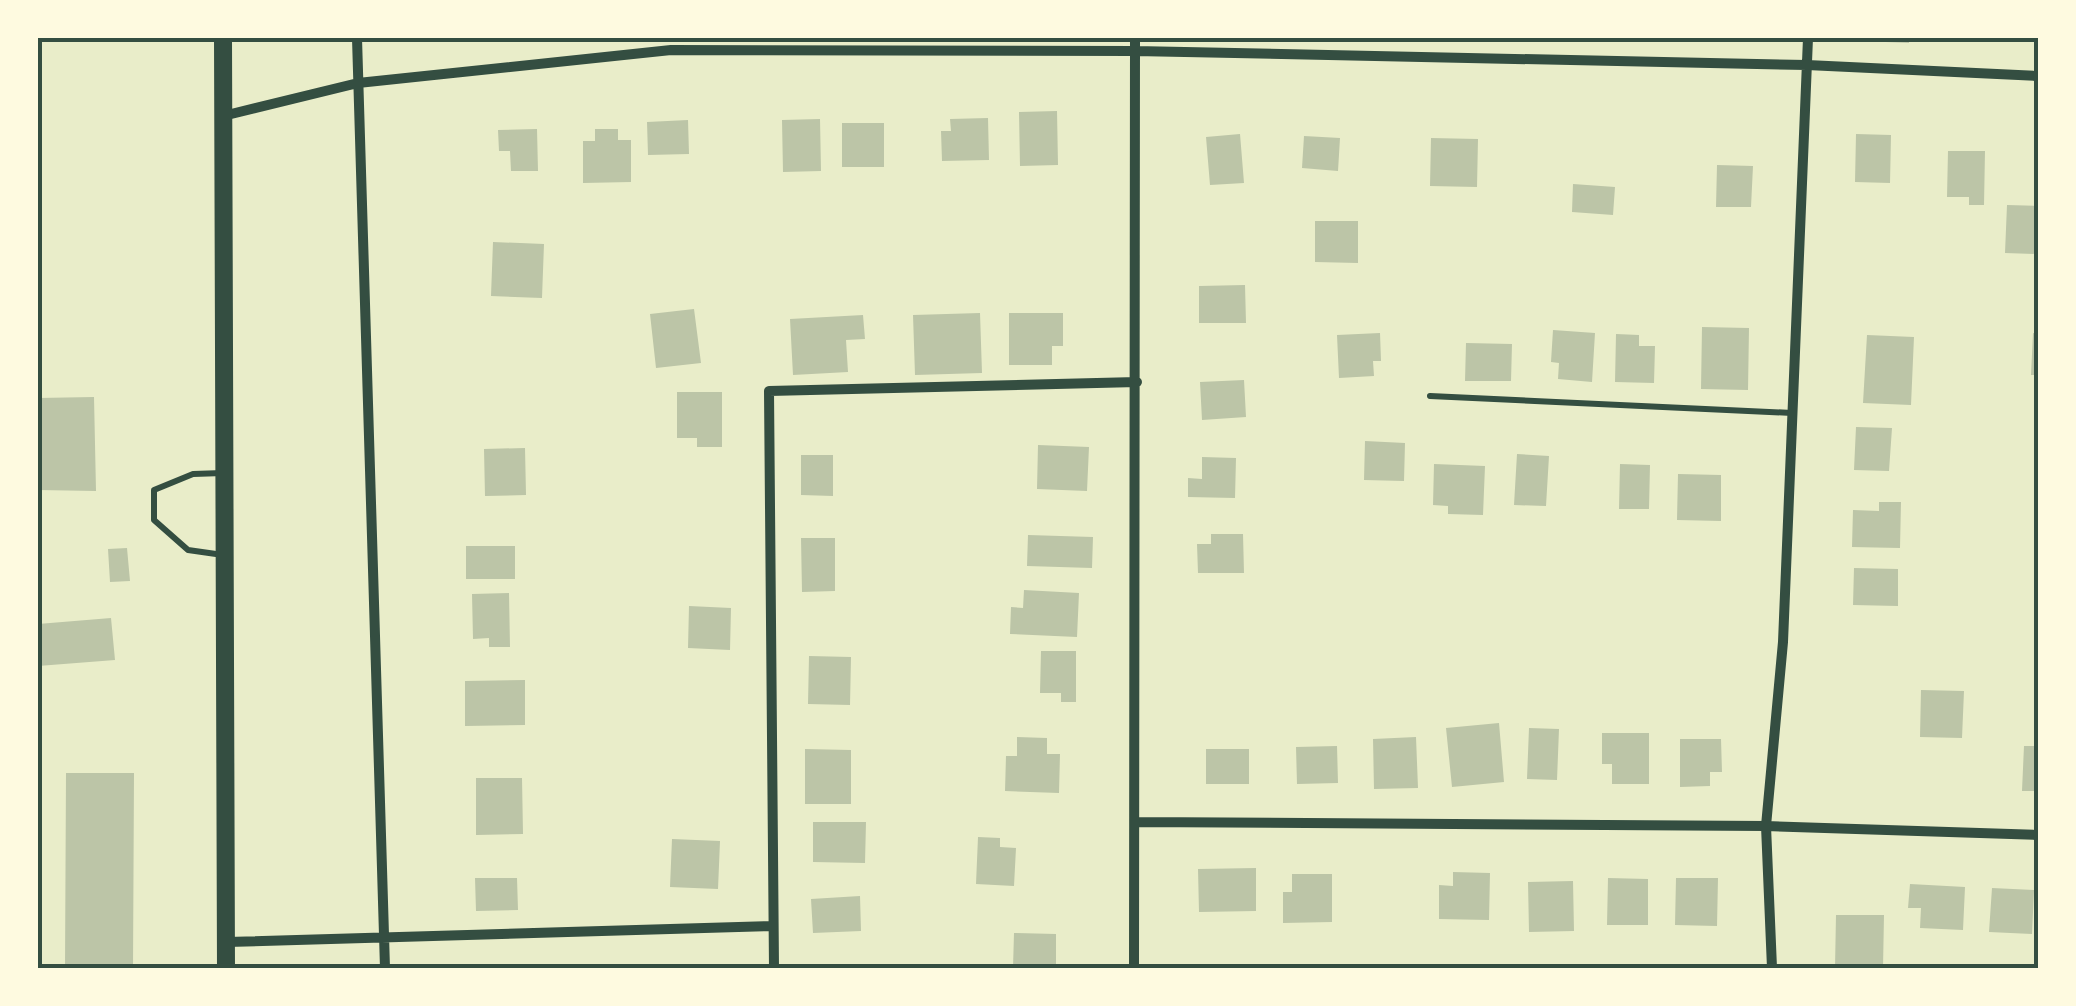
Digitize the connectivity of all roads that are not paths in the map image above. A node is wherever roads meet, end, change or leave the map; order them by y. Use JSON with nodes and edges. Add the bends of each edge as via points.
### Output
{"nodes":[{"id":1,"x":223,"y":38,"type":"edge"},
{"id":2,"x":357,"y":38,"type":"edge"},
{"id":3,"x":1135,"y":38,"type":"edge"},
{"id":4,"x":1808,"y":38,"type":"edge"},
{"id":5,"x":1135,"y":51,"type":"junction"},
{"id":6,"x":1807,"y":66,"type":"junction"},
{"id":7,"x":2038,"y":76,"type":"edge"},
{"id":8,"x":358,"y":83,"type":"junction"},
{"id":9,"x":223,"y":116,"type":"junction"},
{"id":10,"x":1137,"y":382,"type":"junction"},
{"id":11,"x":1430,"y":396,"type":"dead end"},
{"id":12,"x":1792,"y":412,"type":"junction"},
{"id":13,"x":225,"y":473,"type":"junction"},
{"id":14,"x":225,"y":555,"type":"junction"},
{"id":15,"x":1136,"y":822,"type":"junction"},
{"id":16,"x":1766,"y":826,"type":"junction"},
{"id":17,"x":2038,"y":835,"type":"edge"},
{"id":18,"x":773,"y":926,"type":"junction"},
{"id":19,"x":384,"y":940,"type":"junction"},
{"id":20,"x":227,"y":942,"type":"junction"},
{"id":21,"x":226,"y":968,"type":"edge"},
{"id":22,"x":385,"y":968,"type":"edge"},
{"id":23,"x":774,"y":968,"type":"edge"},
{"id":24,"x":1134,"y":968,"type":"edge"},
{"id":25,"x":1772,"y":968,"type":"edge"}],
"edges":[{"from":1,"to":9,"type":"main road"},
{"from":2,"to":8,"type":"street"},
{"from":3,"to":5,"type":"street"},
{"from":4,"to":6,"type":"street"},
{"from":5,"to":6,"type":"street"},
{"from":5,"to":8,"type":"street","via":[[671,50]]},
{"from":5,"to":10,"type":"street"},
{"from":6,"to":7,"type":"street"},
{"from":6,"to":12,"type":"street"},
{"from":8,"to":9,"type":"street"},
{"from":8,"to":19,"type":"street"},
{"from":9,"to":13,"type":"main road"},
{"from":10,"to":15,"type":"street"},
{"from":10,"to":18,"type":"street","via":[[769,391]]},
{"from":11,"to":12,"type":"lane"},
{"from":12,"to":16,"type":"street","via":[[1783,642]]},
{"from":13,"to":14,"type":"main road"},
{"from":13,"to":14,"type":"lane","via":[[193,474],[154,490],[154,520],[188,550]]},
{"from":14,"to":20,"type":"main road"},
{"from":15,"to":16,"type":"street"},
{"from":15,"to":24,"type":"street"},
{"from":16,"to":17,"type":"street"},
{"from":16,"to":25,"type":"street"},
{"from":18,"to":19,"type":"street"},
{"from":18,"to":23,"type":"street"},
{"from":19,"to":20,"type":"street"},
{"from":19,"to":22,"type":"street"},
{"from":20,"to":21,"type":"main road"}]}
